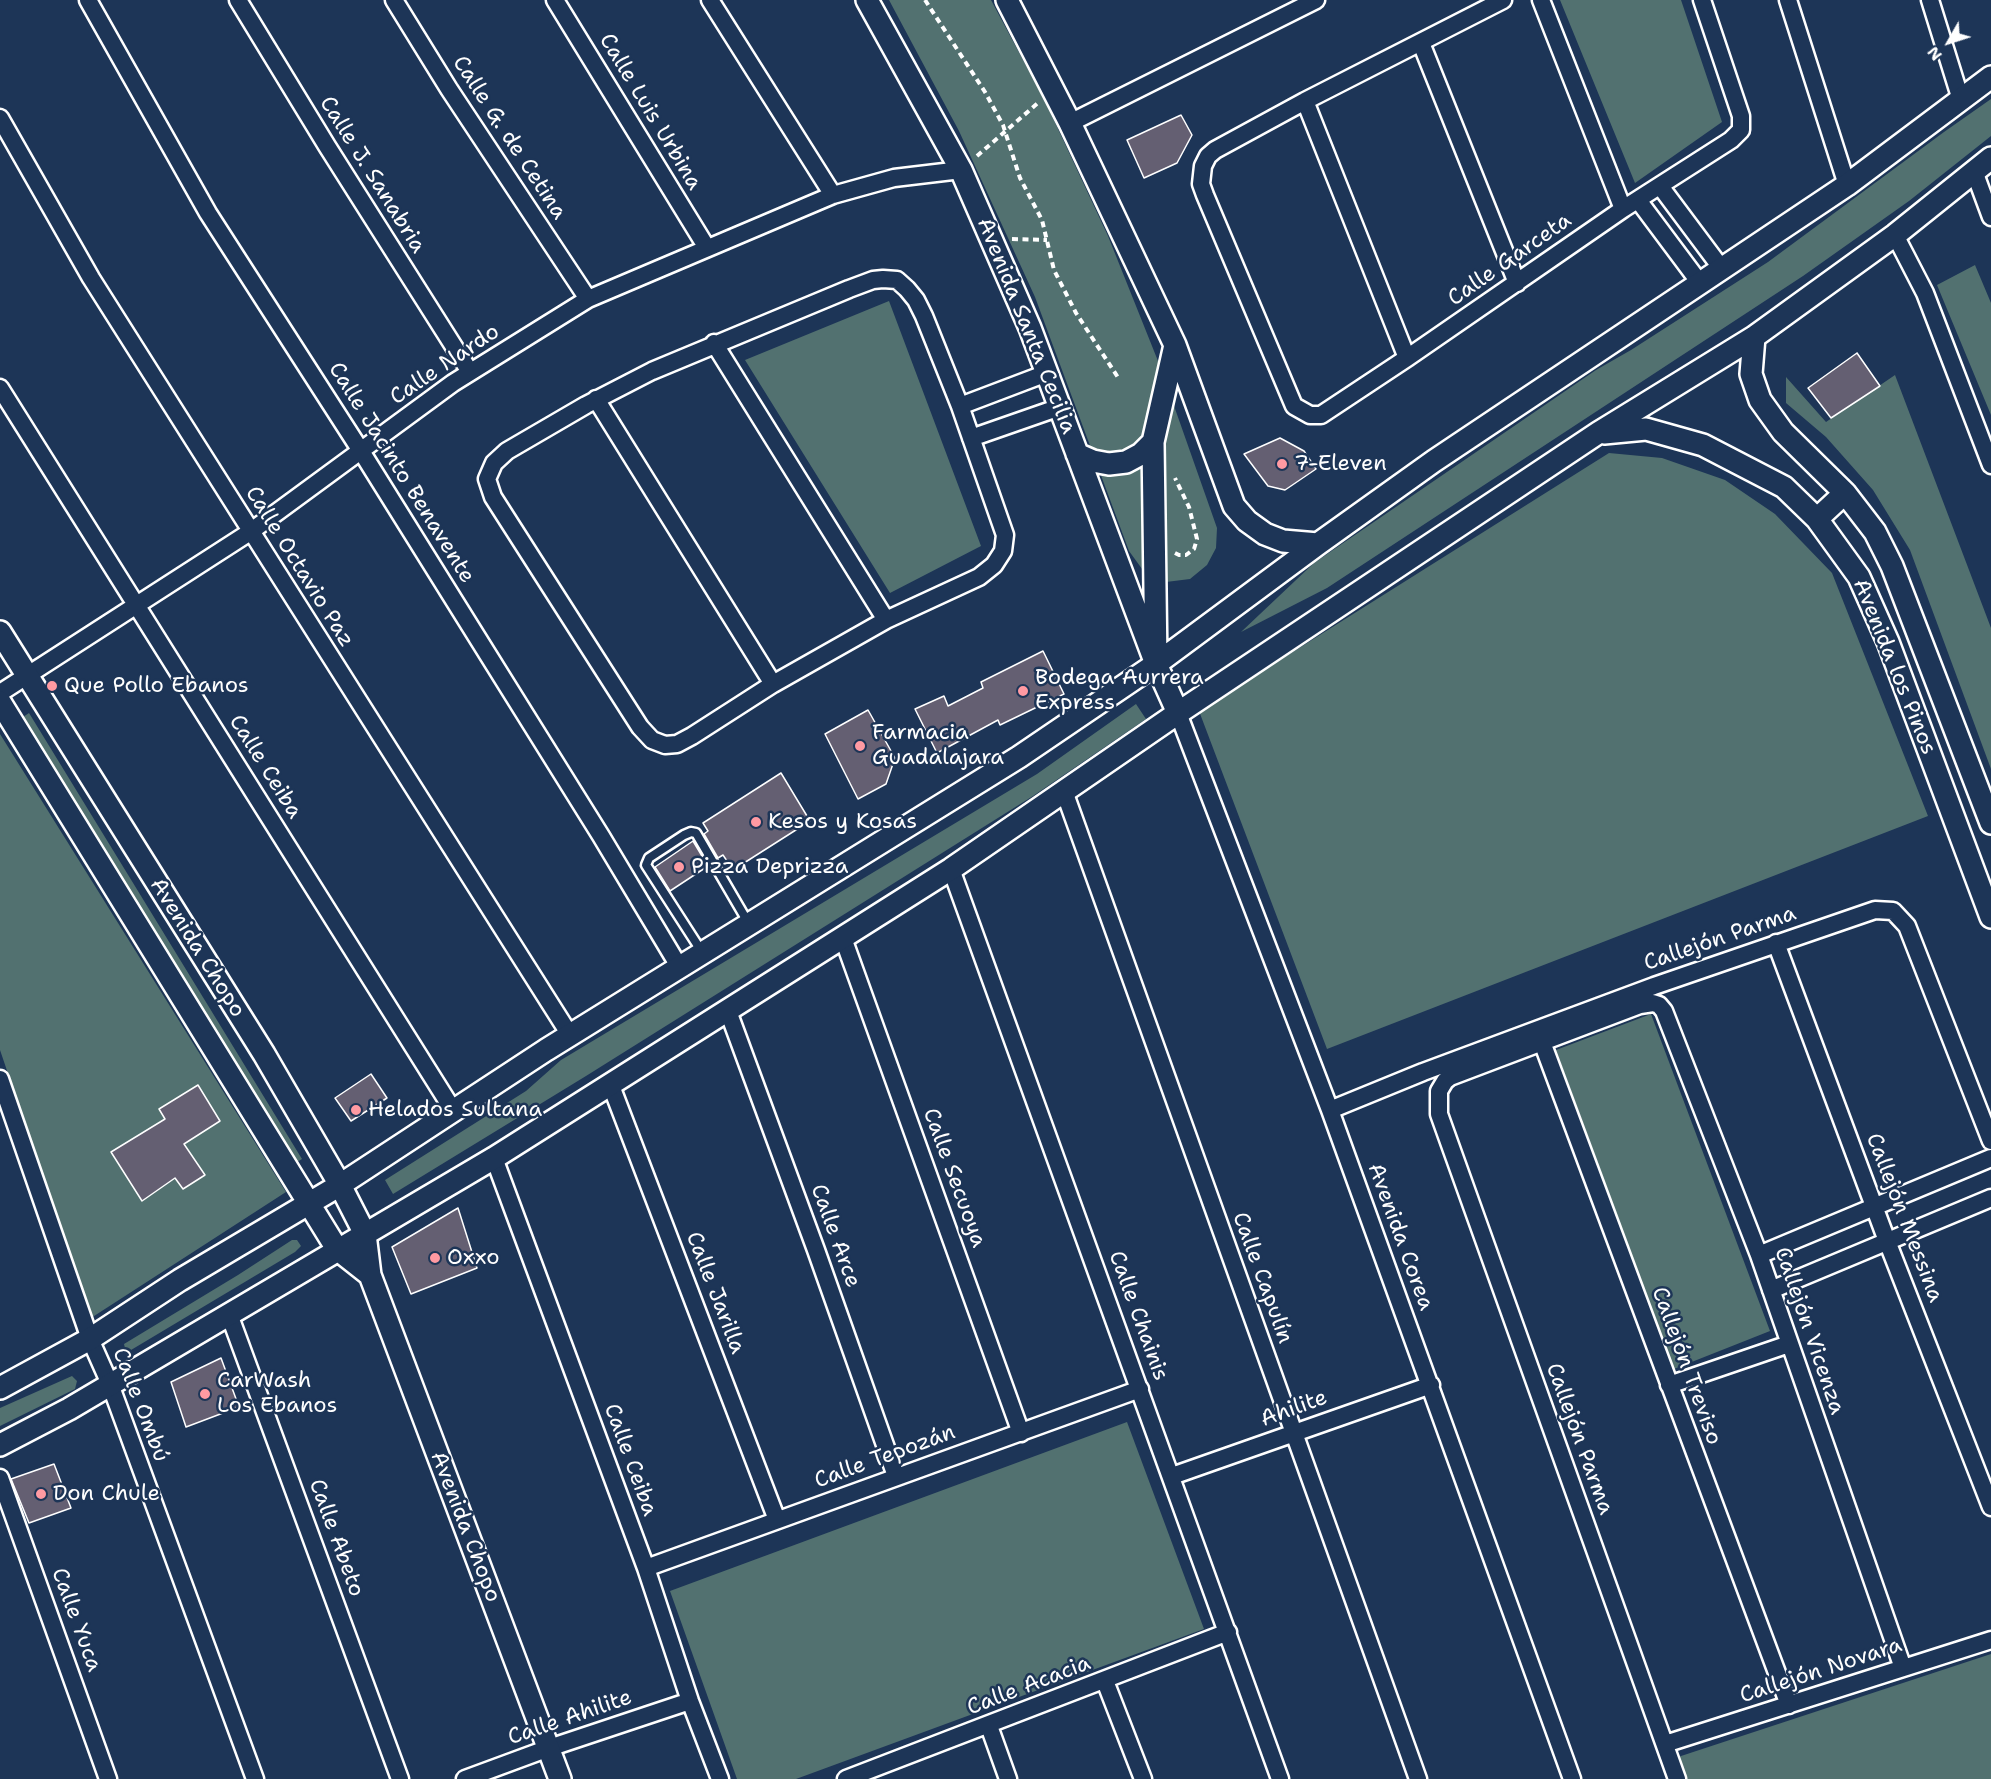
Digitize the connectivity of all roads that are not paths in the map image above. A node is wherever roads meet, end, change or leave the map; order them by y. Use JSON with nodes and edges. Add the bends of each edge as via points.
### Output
{"nodes":[{"id":1,"x":88,"y":0,"type":"edge"},
{"id":2,"x":238,"y":0,"type":"edge"},
{"id":3,"x":394,"y":0,"type":"edge"},
{"id":4,"x":555,"y":0,"type":"edge"},
{"id":5,"x":710,"y":0,"type":"edge"},
{"id":6,"x":867,"y":0,"type":"edge"},
{"id":7,"x":1008,"y":0,"type":"edge"},
{"id":8,"x":1316,"y":0,"type":"edge"},
{"id":9,"x":1503,"y":0,"type":"edge"},
{"id":10,"x":1541,"y":0,"type":"edge"},
{"id":11,"x":1702,"y":0,"type":"edge"},
{"id":12,"x":1788,"y":0,"type":"edge"},
{"id":13,"x":1931,"y":0,"type":"edge"},
{"id":14,"x":1421,"y":43,"type":"junction"},
{"id":15,"x":1991,"y":77,"type":"edge"},
{"id":16,"x":1961,"y":100,"type":"junction"},
{"id":17,"x":1305,"y":101,"type":"junction"},
{"id":18,"x":0,"y":118,"type":"edge"},
{"id":19,"x":1070,"y":123,"type":"junction"},
{"id":20,"x":1991,"y":158,"type":"edge"},
{"id":21,"x":961,"y":170,"type":"junction"},
{"id":22,"x":1974,"y":171,"type":"junction"},
{"id":23,"x":1847,"y":185,"type":"junction"},
{"id":24,"x":1659,"y":186,"type":"junction"},
{"id":25,"x":833,"y":195,"type":"junction"},
{"id":26,"x":1638,"y":200,"type":"junction"},
{"id":27,"x":1623,"y":209,"type":"junction"},
{"id":28,"x":1991,"y":217,"type":"edge"},
{"id":29,"x":1895,"y":234,"type":"junction"},
{"id":30,"x":707,"y":248,"type":"junction"},
{"id":31,"x":1722,"y":269,"type":"junction"},
{"id":32,"x":1517,"y":283,"type":"junction"},
{"id":33,"x":1700,"y":283,"type":"junction"},
{"id":34,"x":588,"y":299,"type":"junction"},
{"id":35,"x":1754,"y":337,"type":"junction"},
{"id":36,"x":714,"y":343,"type":"junction"},
{"id":37,"x":1175,"y":345,"type":"junction"},
{"id":38,"x":1407,"y":358,"type":"junction"},
{"id":39,"x":470,"y":372,"type":"junction"},
{"id":40,"x":1047,"y":373,"type":"junction"},
{"id":41,"x":0,"y":388,"type":"edge"},
{"id":42,"x":596,"y":399,"type":"junction"},
{"id":43,"x":960,"y":406,"type":"junction"},
{"id":44,"x":1060,"y":407,"type":"junction"},
{"id":45,"x":1598,"y":433,"type":"junction"},
{"id":46,"x":971,"y":438,"type":"junction"},
{"id":47,"x":1153,"y":447,"type":"junction"},
{"id":48,"x":361,"y":451,"type":"junction"},
{"id":49,"x":1077,"y":454,"type":"junction"},
{"id":50,"x":1991,"y":465,"type":"edge"},
{"id":51,"x":1845,"y":493,"type":"junction"},
{"id":52,"x":1817,"y":519,"type":"junction"},
{"id":53,"x":250,"y":532,"type":"junction"},
{"id":54,"x":1318,"y":544,"type":"junction"},
{"id":55,"x":136,"y":604,"type":"junction"},
{"id":56,"x":886,"y":620,"type":"junction"},
{"id":57,"x":0,"y":632,"type":"edge"},
{"id":58,"x":1156,"y":664,"type":"junction"},
{"id":59,"x":27,"y":675,"type":"junction"},
{"id":60,"x":773,"y":684,"type":"junction"},
{"id":61,"x":0,"y":693,"type":"edge"},
{"id":62,"x":0,"y":702,"type":"edge"},
{"id":63,"x":1178,"y":712,"type":"junction"},
{"id":64,"x":1064,"y":791,"type":"junction"},
{"id":65,"x":1990,"y":817,"type":"edge"},
{"id":66,"x":951,"y":869,"type":"junction"},
{"id":67,"x":1991,"y":917,"type":"edge"},
{"id":68,"x":750,"y":925,"type":"junction"},
{"id":69,"x":843,"y":938,"type":"junction"},
{"id":70,"x":1776,"y":943,"type":"junction"},
{"id":71,"x":703,"y":953,"type":"junction"},
{"id":72,"x":680,"y":968,"type":"junction"},
{"id":73,"x":728,"y":1011,"type":"junction"},
{"id":74,"x":570,"y":1035,"type":"junction"},
{"id":75,"x":1542,"y":1042,"type":"junction"},
{"id":76,"x":0,"y":1079,"type":"edge"},
{"id":77,"x":610,"y":1083,"type":"junction"},
{"id":78,"x":453,"y":1110,"type":"junction"},
{"id":79,"x":1330,"y":1110,"type":"junction"},
{"id":80,"x":1991,"y":1141,"type":"edge"},
{"id":81,"x":494,"y":1158,"type":"junction"},
{"id":82,"x":1991,"y":1158,"type":"edge"},
{"id":83,"x":340,"y":1185,"type":"junction"},
{"id":84,"x":1991,"y":1198,"type":"edge"},
{"id":85,"x":309,"y":1204,"type":"junction"},
{"id":86,"x":1875,"y":1207,"type":"junction"},
{"id":87,"x":365,"y":1234,"type":"junction"},
{"id":88,"x":1887,"y":1240,"type":"junction"},
{"id":89,"x":337,"y":1249,"type":"junction"},
{"id":90,"x":1759,"y":1255,"type":"junction"},
{"id":91,"x":370,"y":1275,"type":"junction"},
{"id":92,"x":1771,"y":1290,"type":"junction"},
{"id":93,"x":230,"y":1314,"type":"junction"},
{"id":94,"x":90,"y":1338,"type":"junction"},
{"id":95,"x":1790,"y":1344,"type":"junction"},
{"id":96,"x":110,"y":1384,"type":"junction"},
{"id":97,"x":1431,"y":1385,"type":"junction"},
{"id":98,"x":1669,"y":1385,"type":"junction"},
{"id":99,"x":0,"y":1388,"type":"edge"},
{"id":100,"x":1140,"y":1389,"type":"junction"},
{"id":101,"x":1021,"y":1433,"type":"junction"},
{"id":102,"x":1294,"y":1433,"type":"junction"},
{"id":103,"x":0,"y":1445,"type":"edge"},
{"id":104,"x":896,"y":1476,"type":"junction"},
{"id":105,"x":1172,"y":1476,"type":"junction"},
{"id":106,"x":0,"y":1478,"type":"edge"},
{"id":107,"x":1991,"y":1507,"type":"edge"},
{"id":108,"x":777,"y":1520,"type":"junction"},
{"id":109,"x":646,"y":1568,"type":"junction"},
{"id":110,"x":1228,"y":1632,"type":"junction"},
{"id":111,"x":1991,"y":1640,"type":"edge"},
{"id":112,"x":1903,"y":1668,"type":"junction"},
{"id":113,"x":1104,"y":1681,"type":"junction"},
{"id":114,"x":690,"y":1701,"type":"junction"},
{"id":115,"x":1789,"y":1705,"type":"junction"},
{"id":116,"x":989,"y":1726,"type":"junction"},
{"id":117,"x":1665,"y":1744,"type":"junction"},
{"id":118,"x":549,"y":1748,"type":"junction"},
{"id":119,"x":856,"y":1777,"type":"edge"},
{"id":120,"x":108,"y":1779,"type":"edge"},
{"id":121,"x":255,"y":1779,"type":"edge"},
{"id":122,"x":400,"y":1779,"type":"edge"},
{"id":123,"x":465,"y":1779,"type":"edge"},
{"id":124,"x":560,"y":1779,"type":"edge"},
{"id":125,"x":720,"y":1779,"type":"edge"},
{"id":126,"x":1008,"y":1779,"type":"edge"},
{"id":127,"x":1143,"y":1779,"type":"edge"},
{"id":128,"x":1280,"y":1779,"type":"edge"},
{"id":129,"x":1418,"y":1779,"type":"edge"},
{"id":130,"x":1572,"y":1779,"type":"edge"},
{"id":131,"x":1677,"y":1779,"type":"edge"}],
"edges":[{"from":1,"to":48,"type":"street","name":"Calle Jacinto Benavente","via":[[207,213]]},
{"from":2,"to":39,"type":"street","name":"Calle J. Sanabria"},
{"from":3,"to":34,"type":"street","name":"Calle G. de Cetina"},
{"from":4,"to":30,"type":"street","name":"Calle Luis Urbina"},
{"from":5,"to":25,"type":"street"},
{"from":6,"to":21,"type":"street","name":"Avenida Santa Cecilia"},
{"from":7,"to":19,"type":"street"},
{"from":8,"to":19,"type":"street"},
{"from":9,"to":14,"type":"street"},
{"from":10,"to":27,"type":"street"},
{"from":11,"to":24,"type":"street","name":"Calle Garceta","via":[[1741,116],[1741,130]]},
{"from":12,"to":23,"type":"street"},
{"from":13,"to":16,"type":"street"},
{"from":14,"to":17,"type":"street"},
{"from":14,"to":32,"type":"street"},
{"from":15,"to":16,"type":"street"},
{"from":16,"to":23,"type":"street"},
{"from":17,"to":38,"type":"street"},
{"from":17,"to":38,"type":"street","name":"Calle Garceta","via":[[1215,150],[1203,166],[1202,184],[1294,406],[1310,415],[1322,415]]},
{"from":18,"to":53,"type":"street","name":"Calle Octavio Paz","via":[[91,278]]},
{"from":19,"to":37,"type":"street"},
{"from":20,"to":22,"type":"street"},
{"from":21,"to":25,"type":"street","name":"Calle Nardo","via":[[894,178]]},
{"from":21,"to":40,"type":"street","name":"Avenida Santa Cecilia"},
{"from":22,"to":28,"type":"street"},
{"from":22,"to":29,"type":"street"},
{"from":23,"to":31,"type":"street"},
{"from":24,"to":26,"type":"street","name":"Calle Garceta"},
{"from":24,"to":31,"type":"street"},
{"from":25,"to":30,"type":"street","name":"Calle Nardo"},
{"from":26,"to":27,"type":"street","name":"Calle Garceta"},
{"from":26,"to":33,"type":"street"},
{"from":27,"to":32,"type":"street","name":"Calle Garceta"},
{"from":29,"to":35,"type":"street"},
{"from":29,"to":50,"type":"street","via":[[1924,293]]},
{"from":30,"to":34,"type":"street","name":"Calle Nardo"},
{"from":31,"to":33,"type":"street"},
{"from":32,"to":38,"type":"street","name":"Calle Garceta"},
{"from":33,"to":54,"type":"street"},
{"from":34,"to":39,"type":"street","name":"Calle Nardo"},
{"from":35,"to":45,"type":"street"},
{"from":35,"to":51,"type":"street","name":"Avenida los Pinos","via":[[1751,374],[1760,400],[1783,432]]},
{"from":36,"to":42,"type":"street"},
{"from":36,"to":43,"type":"street","via":[[873,280],[897,280],[916,300]]},
{"from":36,"to":56,"type":"street"},
{"from":37,"to":47,"type":"street"},
{"from":37,"to":54,"type":"street","via":[[1234,506],[1265,534],[1283,541]]},
{"from":39,"to":48,"type":"street","name":"Calle Nardo"},
{"from":40,"to":43,"type":"street"},
{"from":40,"to":44,"type":"street","name":"Avenida Santa Cecilia"},
{"from":41,"to":55,"type":"street","name":"Calle Ceiba"},
{"from":42,"to":60,"type":"street"},
{"from":42,"to":60,"type":"street","via":[[507,451],[494,463],[487,479],[493,497],[652,740],[665,746],[677,744]]},
{"from":43,"to":46,"type":"street"},
{"from":44,"to":46,"type":"street"},
{"from":44,"to":49,"type":"street","name":"Avenida Santa Cecilia"},
{"from":45,"to":52,"type":"street","name":"Avenida los Pinos","via":[[1646,429],[1703,445],[1784,487]]},
{"from":45,"to":63,"type":"street"},
{"from":46,"to":56,"type":"street","via":[[1005,535],[1003,551],[979,577]]},
{"from":47,"to":49,"type":"street","via":[[1126,462],[1109,464]]},
{"from":47,"to":58,"type":"street"},
{"from":48,"to":53,"type":"street","name":"Calle Nardo"},
{"from":48,"to":72,"type":"street","name":"Calle Jacinto Benavente"},
{"from":49,"to":58,"type":"street","name":"Avenida Santa Cecilia"},
{"from":51,"to":52,"type":"street"},
{"from":51,"to":65,"type":"street","name":"Avenida los Pinos","via":[[1875,532],[1892,566]]},
{"from":52,"to":67,"type":"street","name":"Avenida los Pinos","via":[[1859,577],[1888,642]]},
{"from":53,"to":55,"type":"street","name":"Calle Nardo"},
{"from":53,"to":74,"type":"street","name":"Calle Octavio Paz"},
{"from":54,"to":58,"type":"street"},
{"from":55,"to":59,"type":"street","name":"Calle Nardo"},
{"from":55,"to":78,"type":"street","name":"Calle Ceiba"},
{"from":56,"to":60,"type":"street"},
{"from":57,"to":59,"type":"street","name":"Avenida Chopo"},
{"from":58,"to":63,"type":"street","name":"Avenida Santa Cecilia"},
{"from":58,"to":68,"type":"street","via":[[1019,757]]},
{"from":59,"to":61,"type":"street","name":"Calle Nardo"},
{"from":59,"to":83,"type":"street","name":"Avenida Chopo","via":[[264,1054]]},
{"from":62,"to":85,"type":"street","name":"Avenida Chopo"},
{"from":63,"to":64,"type":"street"},
{"from":63,"to":79,"type":"street","name":"Avenida Corea"},
{"from":64,"to":66,"type":"street"},
{"from":64,"to":102,"type":"street","name":"Calle Capulín"},
{"from":66,"to":69,"type":"street"},
{"from":66,"to":100,"type":"street","name":"Calle Chainis"},
{"from":68,"to":71,"type":"street"},
{"from":68,"to":71,"type":"lane","via":[[696,833],[684,836],[649,858],[646,865]]},
{"from":69,"to":73,"type":"street"},
{"from":69,"to":101,"type":"street","name":"Calle Secuoya"},
{"from":70,"to":79,"type":"street","name":"Callejón Parma","via":[[1527,1033]]},
{"from":70,"to":80,"type":"street","name":"Callejón Parma","via":[[1875,910],[1893,911],[1907,926],[1917,948]]},
{"from":70,"to":86,"type":"street","name":"Callejón Messina"},
{"from":71,"to":72,"type":"street"},
{"from":72,"to":74,"type":"street"},
{"from":73,"to":77,"type":"street"},
{"from":73,"to":104,"type":"street","name":"Calle Arce"},
{"from":74,"to":78,"type":"street"},
{"from":75,"to":90,"type":"street","name":"Callejón Vicenza","via":[[1640,1005],[1659,1005]]},
{"from":75,"to":98,"type":"street","name":"Callejón Treviso"},
{"from":75,"to":117,"type":"street","name":"Callejón Parma","via":[[1450,1077],[1439,1091],[1439,1114]]},
{"from":76,"to":94,"type":"street","name":"Calle Ombú"},
{"from":77,"to":81,"type":"street"},
{"from":77,"to":108,"type":"street","name":"Calle Jarilla"},
{"from":78,"to":83,"type":"street"},
{"from":79,"to":97,"type":"street","name":"Avenida Corea"},
{"from":81,"to":87,"type":"street"},
{"from":81,"to":109,"type":"street","name":"Calle Ceiba"},
{"from":82,"to":86,"type":"street"},
{"from":83,"to":85,"type":"street"},
{"from":83,"to":87,"type":"street","name":"Avenida Chopo"},
{"from":84,"to":88,"type":"street"},
{"from":85,"to":89,"type":"street","name":"Avenida Chopo"},
{"from":85,"to":94,"type":"street"},
{"from":86,"to":88,"type":"street","name":"Callejón Messina"},
{"from":86,"to":90,"type":"street"},
{"from":87,"to":89,"type":"street"},
{"from":87,"to":91,"type":"street","name":"Avenida Chopo"},
{"from":88,"to":92,"type":"street"},
{"from":88,"to":107,"type":"street","name":"Callejón Messina"},
{"from":89,"to":91,"type":"street","name":"Avenida Chopo"},
{"from":89,"to":93,"type":"street"},
{"from":90,"to":92,"type":"street","name":"Callejón Vicenza"},
{"from":91,"to":118,"type":"street","name":"Avenida Chopo"},
{"from":92,"to":95,"type":"street","name":"Callejón Vicenza"},
{"from":93,"to":96,"type":"street"},
{"from":93,"to":122,"type":"street","name":"Calle Abeto"},
{"from":94,"to":96,"type":"street","name":"Calle Ombú"},
{"from":94,"to":99,"type":"street"},
{"from":95,"to":98,"type":"street"},
{"from":95,"to":112,"type":"street","name":"Callejón Vicenza"},
{"from":96,"to":103,"type":"street"},
{"from":96,"to":121,"type":"street","name":"Calle Ombú"},
{"from":97,"to":102,"type":"street","name":"Ahilite"},
{"from":97,"to":130,"type":"street","name":"Avenida Corea"},
{"from":98,"to":115,"type":"street","name":"Callejón Treviso"},
{"from":100,"to":101,"type":"street","name":"Calle Tepozán"},
{"from":100,"to":105,"type":"street","name":"Calle Chainis"},
{"from":101,"to":104,"type":"street","name":"Calle Tepozán"},
{"from":102,"to":105,"type":"street","name":"Ahilite"},
{"from":102,"to":129,"type":"street","name":"Calle Capulín"},
{"from":104,"to":108,"type":"street","name":"Calle Tepozán"},
{"from":105,"to":110,"type":"street","name":"Calle Chainis"},
{"from":106,"to":120,"type":"street","name":"Calle Yuca"},
{"from":108,"to":109,"type":"street","name":"Calle Tepozán"},
{"from":109,"to":114,"type":"street","name":"Calle Ceiba"},
{"from":110,"to":113,"type":"street","name":"Calle Acacia"},
{"from":110,"to":128,"type":"street","name":"Calle Chainis"},
{"from":111,"to":112,"type":"street","name":"Callejón Novara"},
{"from":112,"to":115,"type":"street","name":"Callejón Novara"},
{"from":113,"to":116,"type":"street","name":"Calle Acacia"},
{"from":113,"to":127,"type":"street"},
{"from":114,"to":118,"type":"street","name":"Calle Ahilite"},
{"from":114,"to":125,"type":"street","name":"Calle Ceiba"},
{"from":115,"to":117,"type":"street","name":"Callejón Novara"},
{"from":116,"to":119,"type":"street","name":"Calle Acacia"},
{"from":116,"to":126,"type":"street"},
{"from":117,"to":131,"type":"street","name":"Callejón Parma"},
{"from":118,"to":123,"type":"street","name":"Calle Ahilite"},
{"from":118,"to":124,"type":"street","name":"Avenida Chopo"}]}
